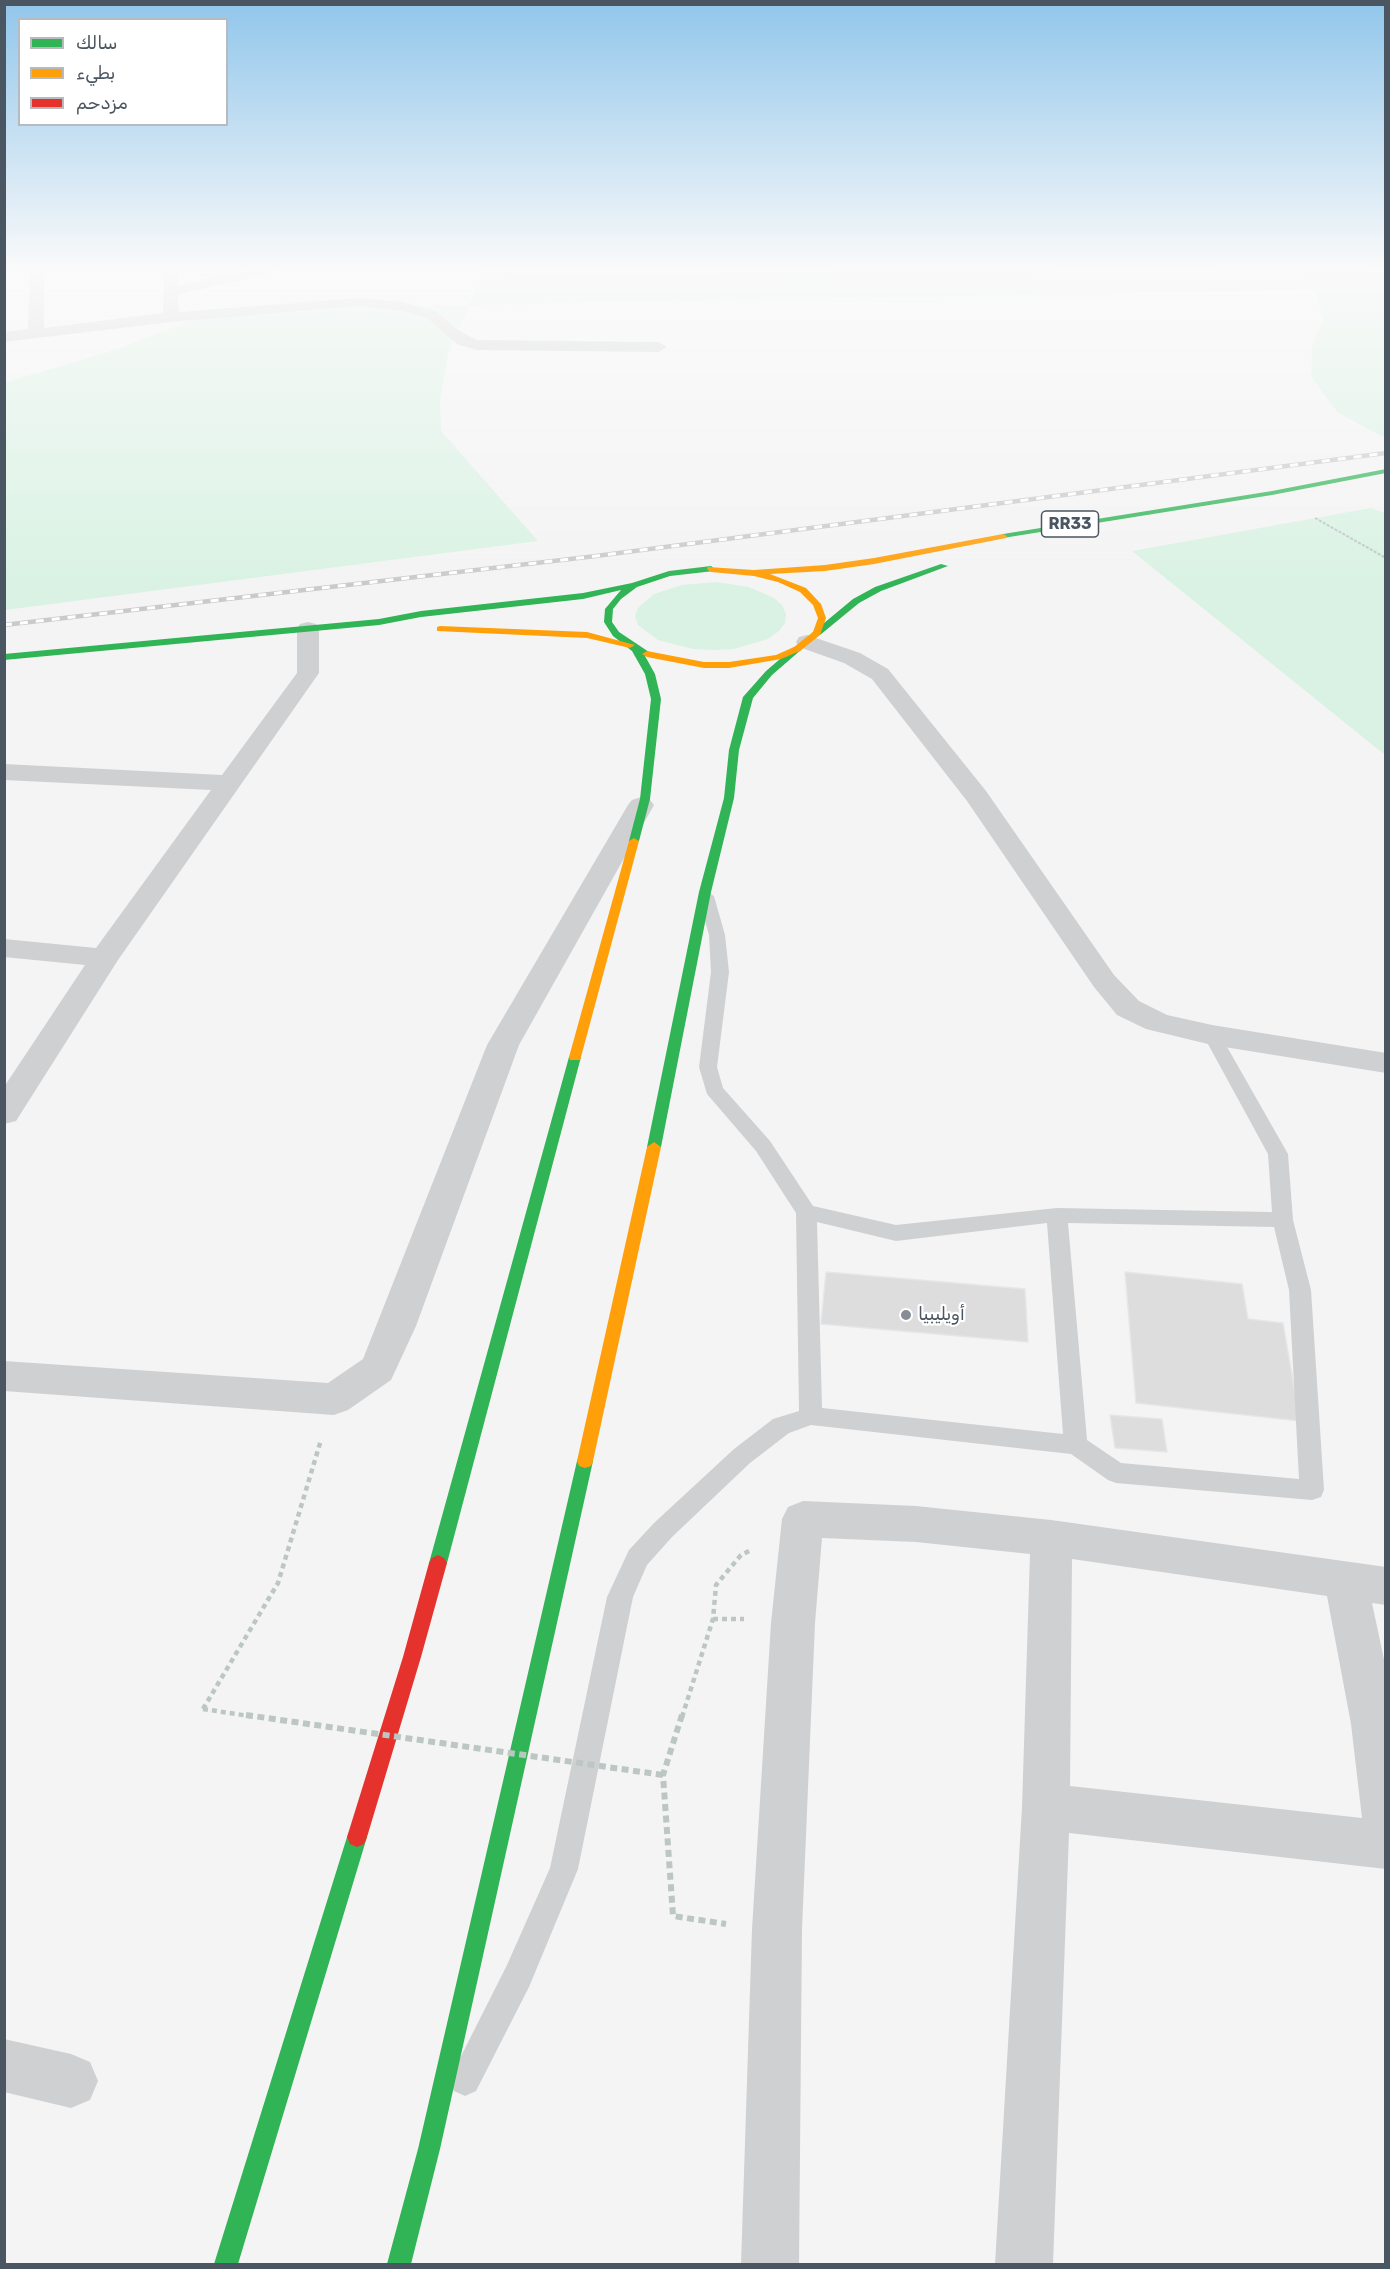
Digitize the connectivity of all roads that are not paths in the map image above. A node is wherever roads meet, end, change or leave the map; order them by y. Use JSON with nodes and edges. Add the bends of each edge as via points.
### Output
{"nodes":[{"id":1,"x":1386,"y":471,"type":"edge"},
{"id":2,"x":1386,"y":483,"type":"edge"},
{"id":3,"x":1008,"y":549,"type":"dead end"},
{"id":4,"x":962,"y":561,"type":"dead end"},
{"id":5,"x":754,"y":573,"type":"junction"},
{"id":6,"x":634,"y":585,"type":"junction"},
{"id":7,"x":379,"y":622,"type":"junction"},
{"id":8,"x":308,"y":629,"type":"junction"},
{"id":9,"x":807,"y":641,"type":"junction"},
{"id":10,"x":633,"y":647,"type":"junction"},
{"id":11,"x":4,"y":657,"type":"edge"},
{"id":12,"x":4,"y":772,"type":"edge"},
{"id":13,"x":228,"y":783,"type":"junction"},
{"id":14,"x":645,"y":799,"type":"junction"},
{"id":15,"x":705,"y":892,"type":"junction"},
{"id":16,"x":4,"y":948,"type":"edge"},
{"id":17,"x":104,"y":958,"type":"junction"},
{"id":18,"x":1212,"y":1035,"type":"junction"},
{"id":19,"x":1386,"y":1063,"type":"edge"},
{"id":20,"x":4,"y":1113,"type":"edge"},
{"id":21,"x":806,"y":1212,"type":"junction"},
{"id":22,"x":1057,"y":1215,"type":"junction"},
{"id":23,"x":1283,"y":1220,"type":"junction"},
{"id":24,"x":4,"y":1376,"type":"edge"},
{"id":25,"x":812,"y":1416,"type":"junction"},
{"id":26,"x":1076,"y":1445,"type":"junction"},
{"id":27,"x":1051,"y":1538,"type":"junction"},
{"id":28,"x":1366,"y":1583,"type":"edge"},
{"id":29,"x":1046,"y":1808,"type":"junction"},
{"id":30,"x":1386,"y":1819,"type":"edge"},
{"id":31,"x":1386,"y":1845,"type":"edge"},
{"id":32,"x":4,"y":2066,"type":"edge"},
{"id":33,"x":71,"y":2080,"type":"dead end"},
{"id":34,"x":429,"y":2149,"type":"junction"},
{"id":35,"x":226,"y":2265,"type":"edge"},
{"id":36,"x":399,"y":2265,"type":"edge"},
{"id":37,"x":770,"y":2265,"type":"edge"},
{"id":38,"x":1024,"y":2265,"type":"edge"}],
"edges":[{"from":1,"to":5,"type":"main road","number":"RR33","via":[[1272,494],[1043,528],[874,561]]},
{"from":2,"to":3,"type":"main road","number":"RR33"},
{"from":4,"to":9,"type":"main road","number":"RR33","via":[[878,589],[856,601]]},
{"from":5,"to":6,"type":"main road","number":"RR33","via":[[689,571]]},
{"from":5,"to":9,"type":"main road","number":"RR33","via":[[781,580],[803,591],[817,604],[822,618]]},
{"from":6,"to":7,"type":"main road","number":"RR33","via":[[561,599]]},
{"from":6,"to":10,"type":"main road","number":"RR33","via":[[609,609],[608,622]]},
{"from":7,"to":8,"type":"main road","number":"RR33"},
{"from":7,"to":10,"type":"main road","number":"RR33","via":[[422,629],[586,635]]},
{"from":8,"to":11,"type":"main road","number":"RR33"},
{"from":8,"to":13,"type":"street","via":[[308,673]]},
{"from":9,"to":10,"type":"main road","number":"RR33","via":[[755,662],[704,665],[655,657]]},
{"from":9,"to":15,"type":"main road","via":[[748,697],[734,750],[729,798]]},
{"from":9,"to":18,"type":"street","via":[[852,658],[880,674],[977,796],[1104,981],[1128,1008],[1157,1022]]},
{"from":10,"to":14,"type":"main road","via":[[650,674],[656,699]]},
{"from":12,"to":13,"type":"street"},
{"from":13,"to":17,"type":"street"},
{"from":14,"to":24,"type":"street","via":[[503,1045],[378,1369],[334,1399]]},
{"from":14,"to":35,"type":"main road","via":[[412,1657]]},
{"from":15,"to":21,"type":"lane","via":[[717,935],[720,972],[708,1067],[714,1090],[763,1146]]},
{"from":15,"to":34,"type":"main road","via":[[636,1234]]},
{"from":16,"to":17,"type":"street"},
{"from":17,"to":20,"type":"street"},
{"from":18,"to":19,"type":"street"},
{"from":18,"to":23,"type":"lane","via":[[1278,1154]]},
{"from":21,"to":22,"type":"lane","via":[[896,1233]]},
{"from":21,"to":25,"type":"lane"},
{"from":22,"to":23,"type":"lane"},
{"from":22,"to":26,"type":"lane"},
{"from":23,"to":26,"type":"lane","via":[[1300,1290],[1312,1490],[1116,1473]]},
{"from":25,"to":26,"type":"lane"},
{"from":25,"to":34,"type":"lane","via":[[781,1426],[742,1456],[638,1558],[620,1597],[564,1869],[518,1976]]},
{"from":27,"to":28,"type":"street"},
{"from":27,"to":29,"type":"street"},
{"from":27,"to":37,"type":"street","via":[[916,1524],[803,1519],[793,1623],[777,1929]]},
{"from":28,"to":30,"type":"street","via":[[1374,1724]]},
{"from":29,"to":31,"type":"street"},
{"from":29,"to":38,"type":"street"},
{"from":32,"to":33,"type":"street"},
{"from":34,"to":36,"type":"main road"}]}
